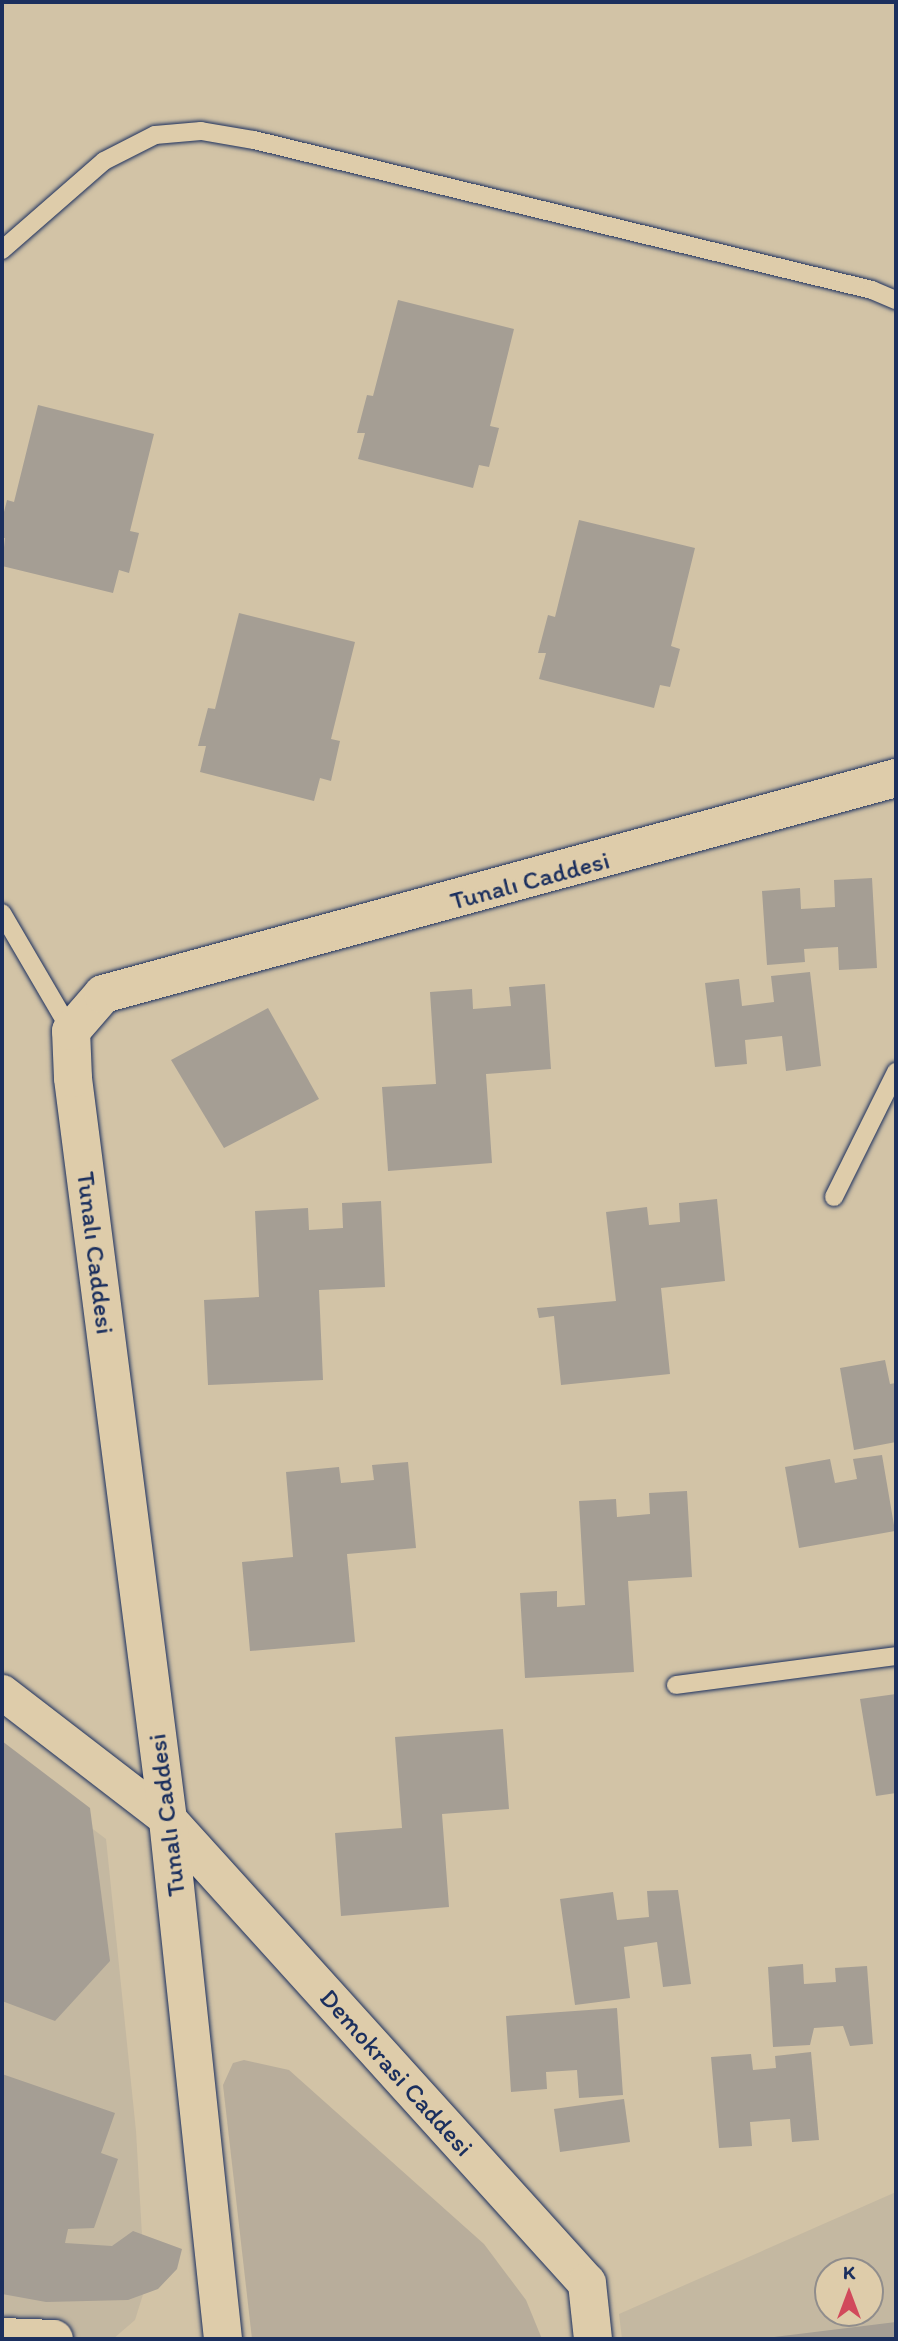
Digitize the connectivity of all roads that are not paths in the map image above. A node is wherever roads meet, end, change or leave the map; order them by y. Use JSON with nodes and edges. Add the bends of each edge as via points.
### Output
{"nodes":[{"id":1,"x":2,"y":250,"type":"edge"},
{"id":2,"x":896,"y":300,"type":"edge"},
{"id":3,"x":896,"y":778,"type":"edge"},
{"id":4,"x":2,"y":913,"type":"edge"},
{"id":5,"x":71,"y":1031,"type":"junction"},
{"id":6,"x":896,"y":1072,"type":"edge"},
{"id":7,"x":834,"y":1197,"type":"dead end"},
{"id":8,"x":896,"y":1656,"type":"edge"},
{"id":9,"x":676,"y":1685,"type":"dead end"},
{"id":10,"x":2,"y":1692,"type":"edge"},
{"id":11,"x":168,"y":1820,"type":"junction"},
{"id":12,"x":2,"y":2337,"type":"edge"},
{"id":13,"x":54,"y":2339,"type":"edge"},
{"id":14,"x":223,"y":2339,"type":"edge"},
{"id":15,"x":593,"y":2339,"type":"edge"}],
"edges":[{"from":1,"to":2,"type":"lane","via":[[104,161],[155,135],[201,131],[845,283]]},
{"from":3,"to":5,"type":"street","name":"Tunalı Caddesi","via":[[103,994]]},
{"from":4,"to":5,"type":"lane"},
{"from":5,"to":11,"type":"street","name":"Tunalı Caddesi","via":[[73,1078]]},
{"from":6,"to":7,"type":"lane"},
{"from":8,"to":9,"type":"lane"},
{"from":10,"to":11,"type":"street"},
{"from":11,"to":14,"type":"street","name":"Tunalı Caddesi"},
{"from":11,"to":15,"type":"street","name":"Demokrasi Caddesi","via":[[587,2283]]},
{"from":12,"to":13,"type":"street"}]}
